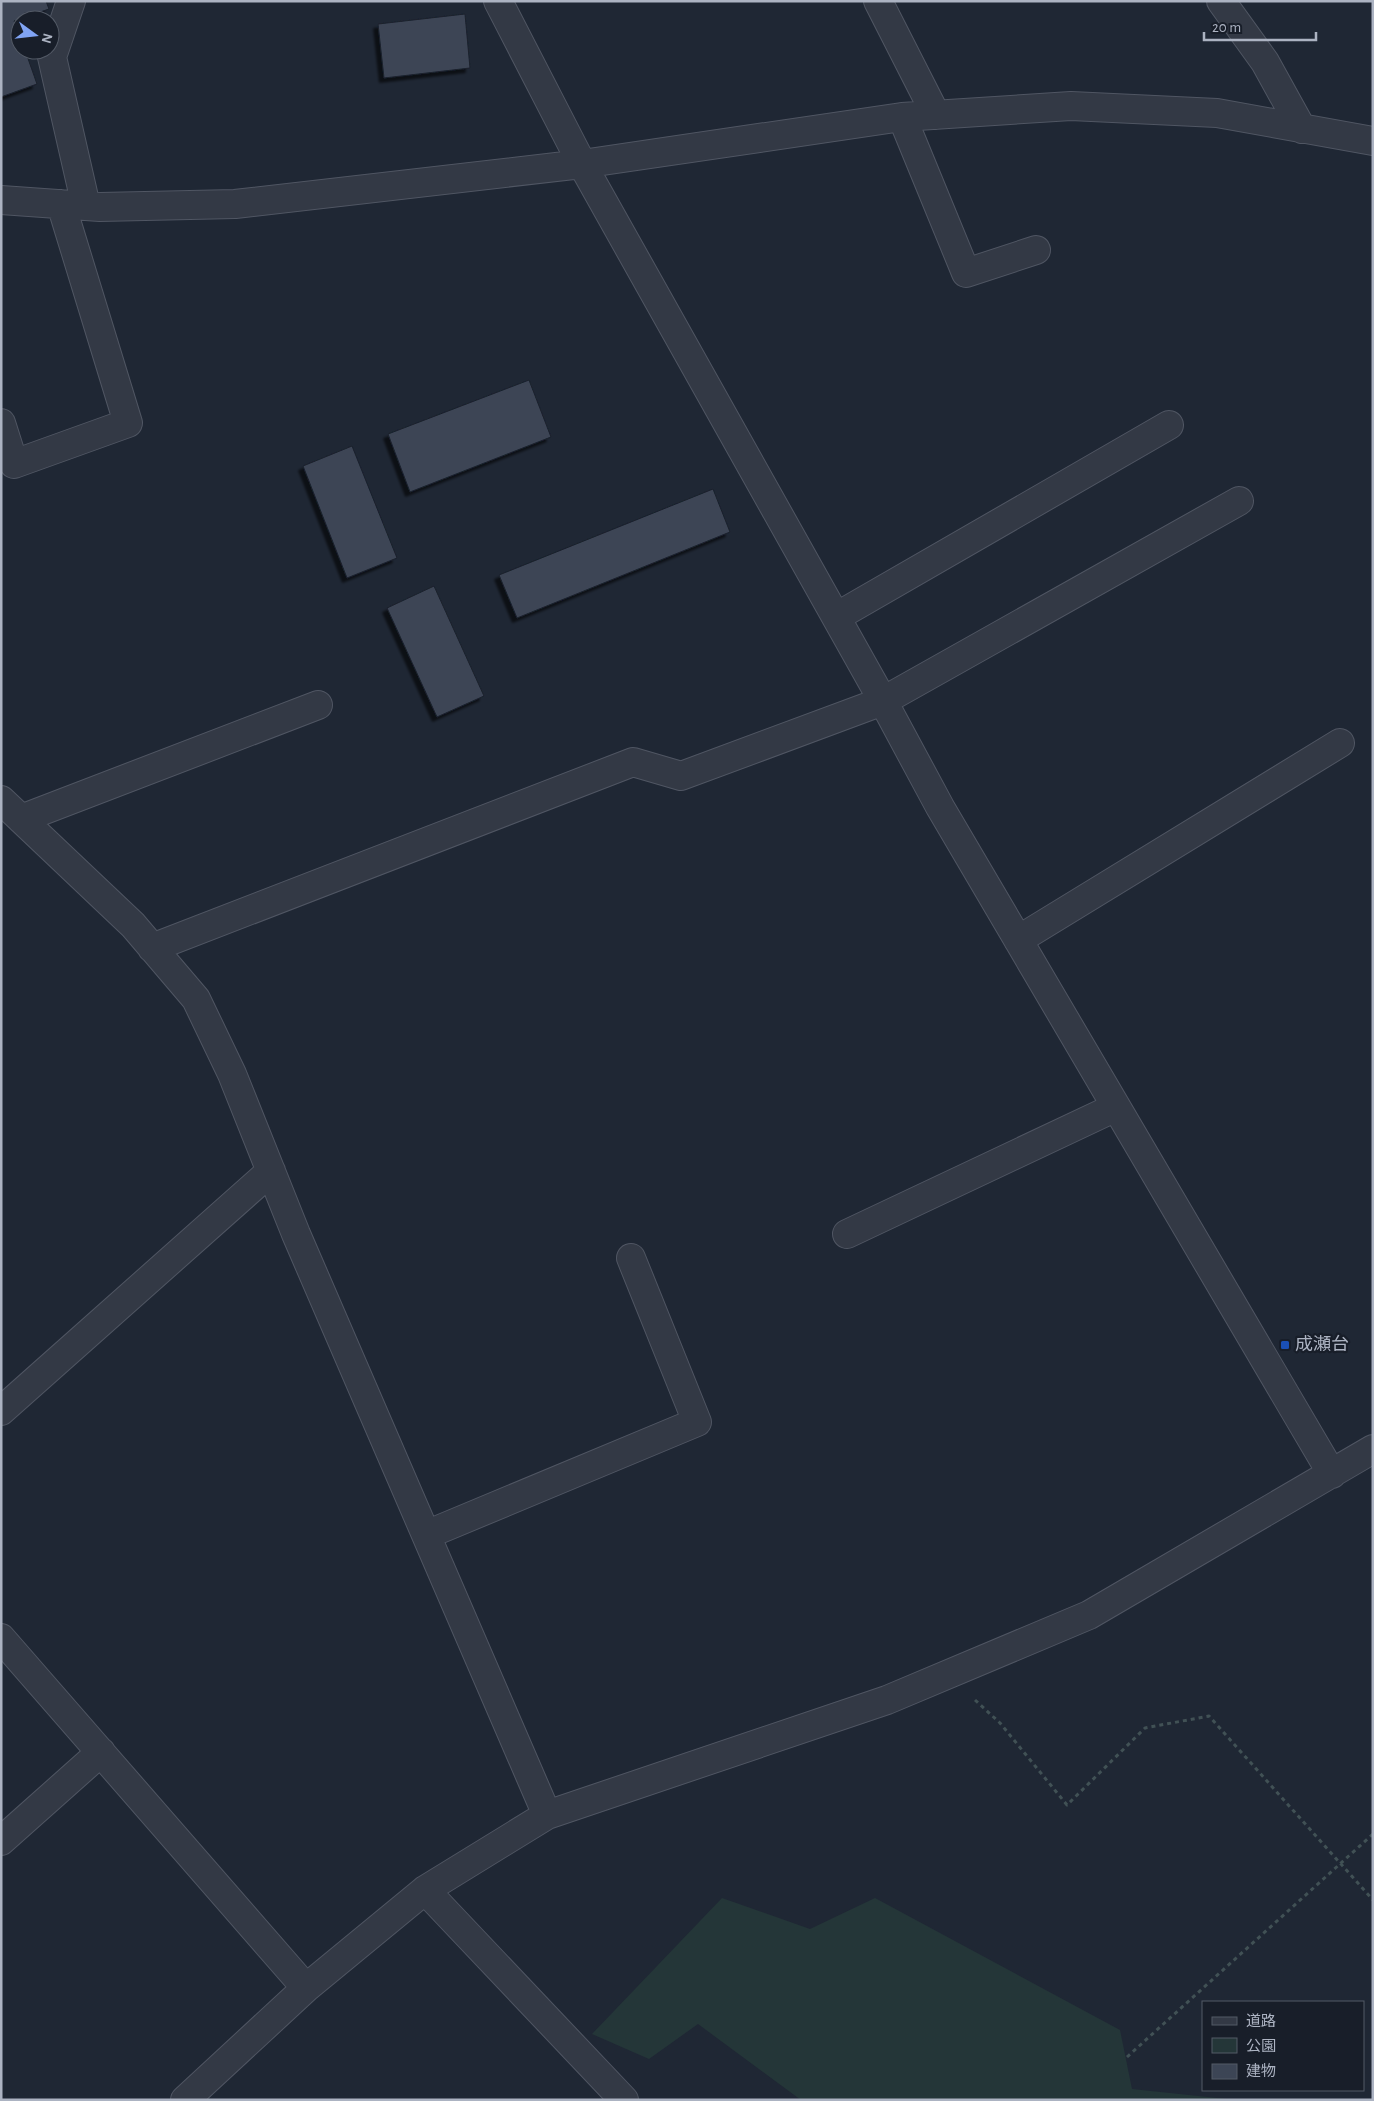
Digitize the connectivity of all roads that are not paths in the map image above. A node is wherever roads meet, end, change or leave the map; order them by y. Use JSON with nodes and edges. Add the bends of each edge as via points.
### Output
{"nodes":[{"id":1,"x":71,"y":1,"type":"edge"},
{"id":2,"x":498,"y":1,"type":"edge"},
{"id":3,"x":878,"y":1,"type":"edge"},
{"id":4,"x":1221,"y":1,"type":"edge"},
{"id":5,"x":936,"y":115,"type":"junction"},
{"id":6,"x":902,"y":117,"type":"junction"},
{"id":7,"x":1302,"y":129,"type":"junction"},
{"id":8,"x":1373,"y":141,"type":"edge"},
{"id":9,"x":582,"y":164,"type":"junction"},
{"id":10,"x":1,"y":200,"type":"edge"},
{"id":11,"x":74,"y":205,"type":"junction"},
{"id":12,"x":1036,"y":250,"type":"dead end"},
{"id":13,"x":1,"y":423,"type":"edge"},
{"id":14,"x":1169,"y":426,"type":"dead end"},
{"id":15,"x":7,"y":467,"type":"edge"},
{"id":16,"x":1239,"y":501,"type":"dead end"},
{"id":17,"x":836,"y":617,"type":"junction"},
{"id":18,"x":883,"y":701,"type":"junction"},
{"id":19,"x":318,"y":705,"type":"dead end"},
{"id":20,"x":1340,"y":744,"type":"dead end"},
{"id":21,"x":1,"y":800,"type":"edge"},
{"id":22,"x":22,"y":819,"type":"junction"},
{"id":23,"x":1018,"y":940,"type":"junction"},
{"id":24,"x":152,"y":948,"type":"junction"},
{"id":25,"x":1116,"y":1107,"type":"junction"},
{"id":26,"x":271,"y":1171,"type":"junction"},
{"id":27,"x":847,"y":1234,"type":"dead end"},
{"id":28,"x":631,"y":1258,"type":"dead end"},
{"id":29,"x":1,"y":1411,"type":"edge"},
{"id":30,"x":1373,"y":1449,"type":"edge"},
{"id":31,"x":1332,"y":1474,"type":"junction"},
{"id":32,"x":426,"y":1535,"type":"junction"},
{"id":33,"x":1,"y":1638,"type":"edge"},
{"id":34,"x":101,"y":1752,"type":"junction"},
{"id":35,"x":547,"y":1815,"type":"junction"},
{"id":36,"x":1,"y":1841,"type":"edge"},
{"id":37,"x":425,"y":1890,"type":"junction"},
{"id":38,"x":306,"y":1988,"type":"junction"},
{"id":39,"x":185,"y":2100,"type":"edge"},
{"id":40,"x":624,"y":2100,"type":"edge"}],
"edges":[{"from":1,"to":11,"type":"street","via":[[52,58]]},
{"from":2,"to":9,"type":"street"},
{"from":3,"to":5,"type":"street"},
{"from":4,"to":7,"type":"street","via":[[1265,62]]},
{"from":5,"to":6,"type":"street"},
{"from":5,"to":7,"type":"street","via":[[1071,106],[1216,113]]},
{"from":6,"to":9,"type":"street"},
{"from":6,"to":12,"type":"street","via":[[966,273]]},
{"from":7,"to":8,"type":"street"},
{"from":9,"to":11,"type":"street","via":[[235,204]]},
{"from":9,"to":17,"type":"street"},
{"from":10,"to":11,"type":"street"},
{"from":11,"to":15,"type":"street","via":[[128,423]]},
{"from":13,"to":15,"type":"street"},
{"from":14,"to":17,"type":"street"},
{"from":16,"to":18,"type":"street"},
{"from":17,"to":18,"type":"street"},
{"from":18,"to":23,"type":"street","via":[[940,807]]},
{"from":18,"to":24,"type":"street","via":[[681,776],[633,762]]},
{"from":19,"to":22,"type":"street"},
{"from":20,"to":23,"type":"street"},
{"from":21,"to":22,"type":"street"},
{"from":22,"to":24,"type":"street","via":[[134,925]]},
{"from":23,"to":25,"type":"street"},
{"from":24,"to":26,"type":"street","via":[[196,999],[232,1074]]},
{"from":25,"to":27,"type":"street"},
{"from":25,"to":31,"type":"street"},
{"from":26,"to":29,"type":"street"},
{"from":26,"to":32,"type":"street"},
{"from":28,"to":32,"type":"street","via":[[697,1422]]},
{"from":30,"to":31,"type":"street"},
{"from":31,"to":35,"type":"street","via":[[1088,1615],[887,1700]]},
{"from":32,"to":35,"type":"street"},
{"from":33,"to":34,"type":"street"},
{"from":34,"to":36,"type":"street"},
{"from":34,"to":38,"type":"street"},
{"from":35,"to":37,"type":"street"},
{"from":37,"to":38,"type":"street"},
{"from":37,"to":40,"type":"street"},
{"from":38,"to":39,"type":"street"}]}
